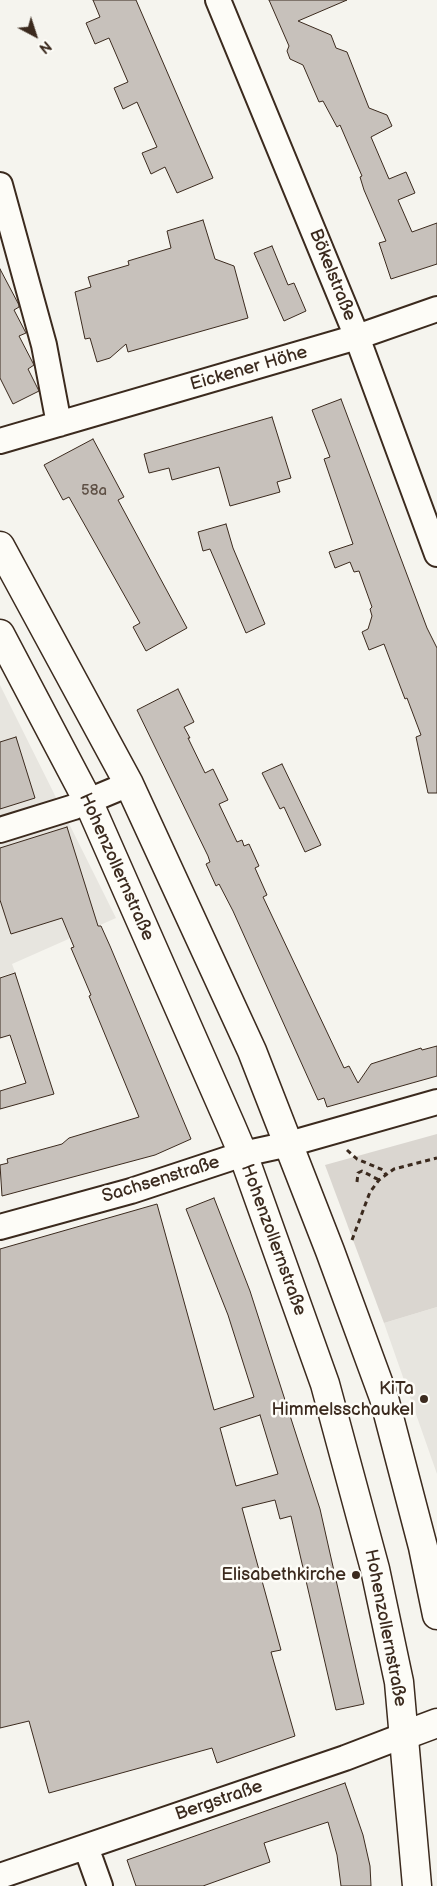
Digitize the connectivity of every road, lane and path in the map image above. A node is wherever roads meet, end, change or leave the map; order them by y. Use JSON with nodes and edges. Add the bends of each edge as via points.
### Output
{"nodes":[{"id":1,"x":218,"y":0,"type":"edge"},
{"id":2,"x":0,"y":185,"type":"edge"},
{"id":3,"x":437,"y":309,"type":"edge"},
{"id":4,"x":357,"y":337,"type":"junction"},
{"id":5,"x":59,"y":424,"type":"junction"},
{"id":6,"x":0,"y":441,"type":"edge"},
{"id":7,"x":0,"y":546,"type":"edge"},
{"id":8,"x":437,"y":554,"type":"edge"},
{"id":9,"x":0,"y":634,"type":"edge"},
{"id":10,"x":128,"y":784,"type":"junction"},
{"id":11,"x":88,"y":801,"type":"junction"},
{"id":12,"x":0,"y":830,"type":"edge"},
{"id":13,"x":437,"y":1102,"type":"edge"},
{"id":14,"x":340,"y":1129,"type":"junction"},
{"id":15,"x":289,"y":1144,"type":"junction"},
{"id":16,"x":243,"y":1154,"type":"junction"},
{"id":17,"x":437,"y":1158,"type":"edge"},
{"id":18,"x":386,"y":1175,"type":"junction"},
{"id":19,"x":379,"y":1180,"type":"junction"},
{"id":20,"x":357,"y":1182,"type":"dead end"},
{"id":21,"x":0,"y":1227,"type":"edge"},
{"id":22,"x":330,"y":1251,"type":"junction"},
{"id":23,"x":437,"y":1615,"type":"edge"},
{"id":24,"x":437,"y":1723,"type":"edge"},
{"id":25,"x":405,"y":1735,"type":"junction"},
{"id":26,"x":86,"y":1847,"type":"junction"},
{"id":27,"x":0,"y":1876,"type":"edge"},
{"id":28,"x":100,"y":1886,"type":"edge"},
{"id":29,"x":417,"y":1886,"type":"edge"}],
"edges":[{"from":1,"to":4,"type":"street","name":"Bökelstraße"},
{"from":2,"to":5,"type":"street","via":[[44,345]]},
{"from":3,"to":4,"type":"street","name":"Eickener Höhe"},
{"from":4,"to":5,"type":"street","name":"Eickener Höhe"},
{"from":4,"to":8,"type":"street","name":"Bökelstraße"},
{"from":5,"to":6,"type":"street","name":"Eickener Höhe"},
{"from":7,"to":10,"type":"main road"},
{"from":9,"to":11,"type":"main road","name":"Hohenzollernstraße"},
{"from":10,"to":11,"type":"street"},
{"from":10,"to":15,"type":"main road","via":[[252,1051]]},
{"from":11,"to":12,"type":"street"},
{"from":11,"to":16,"type":"main road","name":"Hohenzollernstraße"},
{"from":13,"to":14,"type":"street","name":"Sachsenstraße"},
{"from":14,"to":15,"type":"street","name":"Sachsenstraße"},
{"from":14,"to":18,"type":"path","via":[[348,1152],[383,1170]]},
{"from":15,"to":16,"type":"street","name":"Sachsenstraße"},
{"from":15,"to":22,"type":"main road"},
{"from":16,"to":21,"type":"street","name":"Sachsenstraße","via":[[131,1191]]},
{"from":16,"to":25,"type":"main road","name":"Hohenzollernstraße","via":[[325,1384],[375,1569],[399,1682]]},
{"from":17,"to":18,"type":"path","via":[[394,1169]]},
{"from":18,"to":19,"type":"path"},
{"from":19,"to":20,"type":"path","via":[[362,1171],[358,1173]]},
{"from":19,"to":22,"type":"path","via":[[370,1192],[351,1243]]},
{"from":22,"to":23,"type":"main road","via":[[384,1398],[423,1547]]},
{"from":24,"to":25,"type":"main road","name":"Bergstraße"},
{"from":25,"to":26,"type":"street","name":"Bergstraße"},
{"from":25,"to":29,"type":"main road","name":"Hohenzollernstraße"},
{"from":26,"to":27,"type":"street","name":"Bergstraße"},
{"from":26,"to":28,"type":"street"}]}
